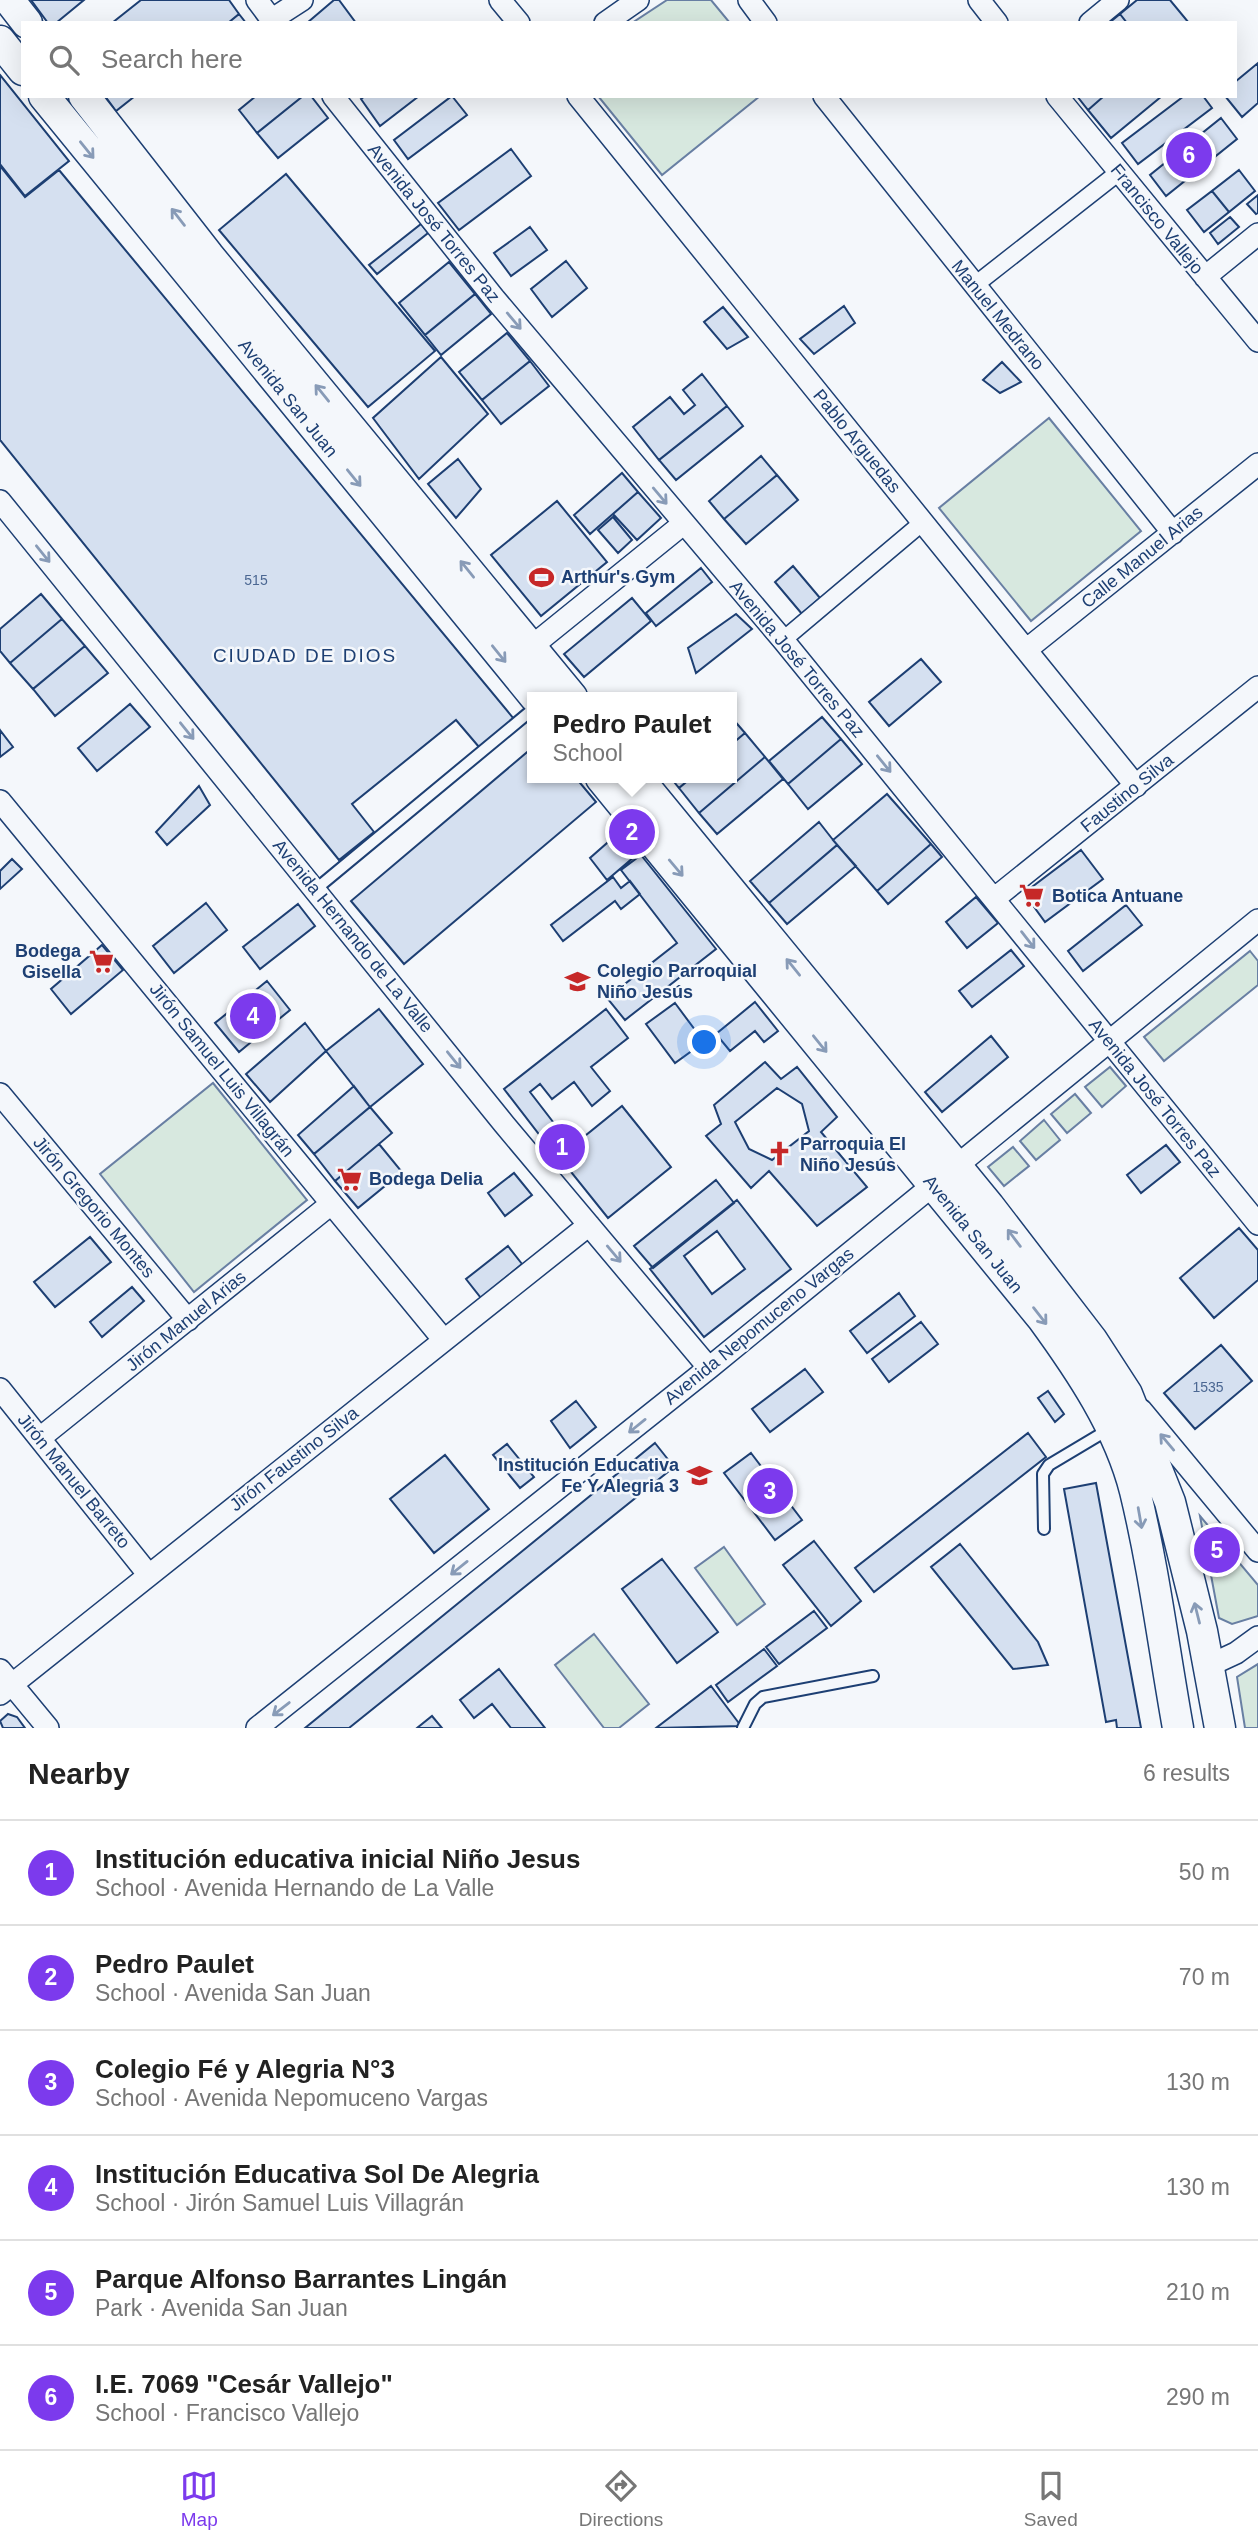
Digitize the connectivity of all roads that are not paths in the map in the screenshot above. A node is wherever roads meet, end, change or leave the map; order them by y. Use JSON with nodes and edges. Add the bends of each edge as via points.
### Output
{"nodes":[{"id":1,"x":9,"y":0,"type":"edge"},
{"id":2,"x":257,"y":0,"type":"edge"},
{"id":3,"x":302,"y":0,"type":"edge"},
{"id":4,"x":500,"y":0,"type":"edge"},
{"id":5,"x":638,"y":0,"type":"edge"},
{"id":6,"x":748,"y":0,"type":"edge"},
{"id":7,"x":979,"y":0,"type":"edge"},
{"id":8,"x":1118,"y":0,"type":"edge"},
{"id":9,"x":25,"y":21,"type":"edge"},
{"id":10,"x":273,"y":21,"type":"edge"},
{"id":11,"x":517,"y":21,"type":"edge"},
{"id":12,"x":607,"y":21,"type":"edge"},
{"id":13,"x":764,"y":21,"type":"edge"},
{"id":14,"x":996,"y":21,"type":"edge"},
{"id":15,"x":1092,"y":21,"type":"edge"},
{"id":16,"x":0,"y":41,"type":"edge"},
{"id":17,"x":21,"y":67,"type":"edge"},
{"id":18,"x":46,"y":98,"type":"edge"},
{"id":19,"x":86,"y":98,"type":"edge"},
{"id":20,"x":334,"y":98,"type":"edge"},
{"id":21,"x":580,"y":98,"type":"edge"},
{"id":22,"x":826,"y":98,"type":"edge"},
{"id":23,"x":1059,"y":98,"type":"edge"},
{"id":24,"x":1119,"y":172,"type":"junction"},
{"id":25,"x":1258,"y":234,"type":"edge"},
{"id":26,"x":1205,"y":277,"type":"junction"},
{"id":27,"x":975,"y":285,"type":"junction"},
{"id":28,"x":1258,"y":341,"type":"edge"},
{"id":29,"x":1258,"y":464,"type":"edge"},
{"id":30,"x":0,"y":502,"type":"edge"},
{"id":31,"x":923,"y":522,"type":"junction"},
{"id":32,"x":683,"y":524,"type":"junction"},
{"id":33,"x":1173,"y":533,"type":"junction"},
{"id":34,"x":783,"y":640,"type":"junction"},
{"id":35,"x":531,"y":647,"type":"junction"},
{"id":36,"x":1026,"y":650,"type":"junction"},
{"id":37,"x":1258,"y":687,"type":"edge"},
{"id":38,"x":531,"y":692,"type":"edge"},
{"id":39,"x":568,"y":692,"type":"edge"},
{"id":40,"x":527,"y":714,"type":"edge"},
{"id":41,"x":605,"y":783,"type":"edge"},
{"id":42,"x":642,"y":783,"type":"edge"},
{"id":43,"x":1136,"y":786,"type":"junction"},
{"id":44,"x":0,"y":800,"type":"edge"},
{"id":45,"x":316,"y":889,"type":"junction"},
{"id":46,"x":995,"y":898,"type":"junction"},
{"id":47,"x":1256,"y":926,"type":"edge"},
{"id":48,"x":1108,"y":1042,"type":"junction"},
{"id":49,"x":0,"y":1094,"type":"edge"},
{"id":50,"x":956,"y":1166,"type":"junction"},
{"id":51,"x":933,"y":1185,"type":"junction"},
{"id":52,"x":331,"y":1204,"type":"junction"},
{"id":53,"x":1258,"y":1224,"type":"edge"},
{"id":54,"x":589,"y":1225,"type":"junction"},
{"id":55,"x":188,"y":1320,"type":"junction"},
{"id":56,"x":443,"y":1339,"type":"junction"},
{"id":57,"x":709,"y":1368,"type":"junction"},
{"id":58,"x":0,"y":1389,"type":"edge"},
{"id":59,"x":1127,"y":1394,"type":"junction"},
{"id":60,"x":1111,"y":1429,"type":"junction"},
{"id":61,"x":40,"y":1438,"type":"junction"},
{"id":62,"x":1044,"y":1528,"type":"dead end"},
{"id":63,"x":1258,"y":1551,"type":"edge"},
{"id":64,"x":148,"y":1574,"type":"junction"},
{"id":65,"x":1258,"y":1637,"type":"edge"},
{"id":66,"x":1208,"y":1666,"type":"junction"},
{"id":67,"x":873,"y":1676,"type":"dead end"},
{"id":68,"x":4,"y":1683,"type":"edge"},
{"id":69,"x":48,"y":1728,"type":"edge"},
{"id":70,"x":257,"y":1728,"type":"edge"},
{"id":71,"x":743,"y":1728,"type":"edge"},
{"id":72,"x":1178,"y":1728,"type":"edge"},
{"id":73,"x":1220,"y":1728,"type":"edge"}],
"edges":[{"from":1,"to":9,"type":"main road"},
{"from":2,"to":10,"type":"street"},
{"from":3,"to":10,"type":"street"},
{"from":4,"to":11,"type":"street"},
{"from":5,"to":12,"type":"street"},
{"from":6,"to":13,"type":"street"},
{"from":7,"to":14,"type":"street"},
{"from":8,"to":15,"type":"street"},
{"from":16,"to":17,"type":"main road"},
{"from":18,"to":38,"type":"main road","name":"Avenida San Juan","one_way":true},
{"from":35,"to":19,"type":"main road","name":"Avenida San Juan","one_way":true,"via":[[209,256]]},
{"from":20,"to":32,"type":"street","name":"Avenida José Torres Paz","one_way":true},
{"from":21,"to":31,"type":"street","name":"Pablo Arguedas"},
{"from":22,"to":27,"type":"street","name":"Manuel Medrano"},
{"from":23,"to":24,"type":"street","name":"Francisco Vallejo"},
{"from":24,"to":26,"type":"street","name":"Francisco Vallejo"},
{"from":24,"to":27,"type":"street"},
{"from":25,"to":26,"type":"street"},
{"from":26,"to":28,"type":"street","name":"Francisco Vallejo"},
{"from":27,"to":33,"type":"street","name":"Manuel Medrano"},
{"from":29,"to":33,"type":"street","name":"Calle Manuel Arias"},
{"from":30,"to":45,"type":"street","name":"Avenida Hernando de La Valle","one_way":true},
{"from":31,"to":34,"type":"street"},
{"from":31,"to":36,"type":"street","name":"Pablo Arguedas"},
{"from":32,"to":34,"type":"street","name":"Avenida José Torres Paz"},
{"from":32,"to":35,"type":"street"},
{"from":33,"to":36,"type":"street","name":"Calle Manuel Arias"},
{"from":34,"to":46,"type":"street","name":"Avenida José Torres Paz","one_way":true},
{"from":35,"to":39,"type":"main road","name":"Avenida San Juan"},
{"from":36,"to":43,"type":"street","name":"Pablo Arguedas"},
{"from":37,"to":43,"type":"street","name":"Faustino Silva"},
{"from":40,"to":45,"type":"lane"},
{"from":41,"to":51,"type":"main road","name":"Avenida San Juan","one_way":true},
{"from":50,"to":42,"type":"main road","name":"Avenida San Juan","one_way":true},
{"from":43,"to":46,"type":"street","name":"Faustino Silva"},
{"from":44,"to":52,"type":"street","name":"Jirón Samuel Luis Villagrán"},
{"from":45,"to":54,"type":"street","name":"Avenida Hernando de La Valle","one_way":true},
{"from":46,"to":48,"type":"street","name":"Avenida José Torres Paz","one_way":true},
{"from":47,"to":48,"type":"street","name":"Avenida Nepomuceno Vargas"},
{"from":48,"to":50,"type":"street","name":"Avenida Nepomuceno Vargas"},
{"from":48,"to":53,"type":"street","name":"Avenida José Torres Paz"},
{"from":49,"to":55,"type":"street","name":"Jirón Gregorio Montes"},
{"from":50,"to":51,"type":"street","name":"Avenida Nepomuceno Vargas"},
{"from":59,"to":50,"type":"main road","name":"Avenida San Juan","one_way":true,"via":[[1092,1340]]},
{"from":51,"to":57,"type":"street","name":"Avenida Nepomuceno Vargas"},
{"from":51,"to":60,"type":"main road","name":"Avenida San Juan","one_way":true,"via":[[1060,1343]]},
{"from":52,"to":55,"type":"street","name":"Jirón Manuel Arias"},
{"from":52,"to":56,"type":"street","name":"Jirón Samuel Luis Villagrán"},
{"from":54,"to":56,"type":"street","name":"Jirón Faustino Silva"},
{"from":54,"to":57,"type":"street","name":"Avenida Hernando de La Valle","one_way":true},
{"from":55,"to":61,"type":"street","name":"Jirón Manuel Arias"},
{"from":56,"to":64,"type":"street","name":"Jirón Faustino Silva"},
{"from":57,"to":70,"type":"street","name":"Avenida Nepomuceno Vargas","one_way":true},
{"from":58,"to":61,"type":"street","name":"Jirón Manuel Barreto"},
{"from":63,"to":59,"type":"street","one_way":true},
{"from":66,"to":59,"type":"main road","name":"Avenida San Juan","one_way":true,"via":[[1170,1503]]},
{"from":60,"to":62,"type":"lane","via":[[1049,1465],[1043,1474]]},
{"from":60,"to":72,"type":"main road","name":"Avenida San Juan","one_way":true,"via":[[1134,1490]]},
{"from":61,"to":64,"type":"street","name":"Jirón Manuel Barreto"},
{"from":64,"to":68,"type":"street","name":"Jirón Faustino Silva"},
{"from":65,"to":66,"type":"street"},
{"from":66,"to":73,"type":"main road","name":"Avenida San Juan"},
{"from":67,"to":71,"type":"lane","via":[[763,1697]]},
{"from":68,"to":69,"type":"street"}]}
